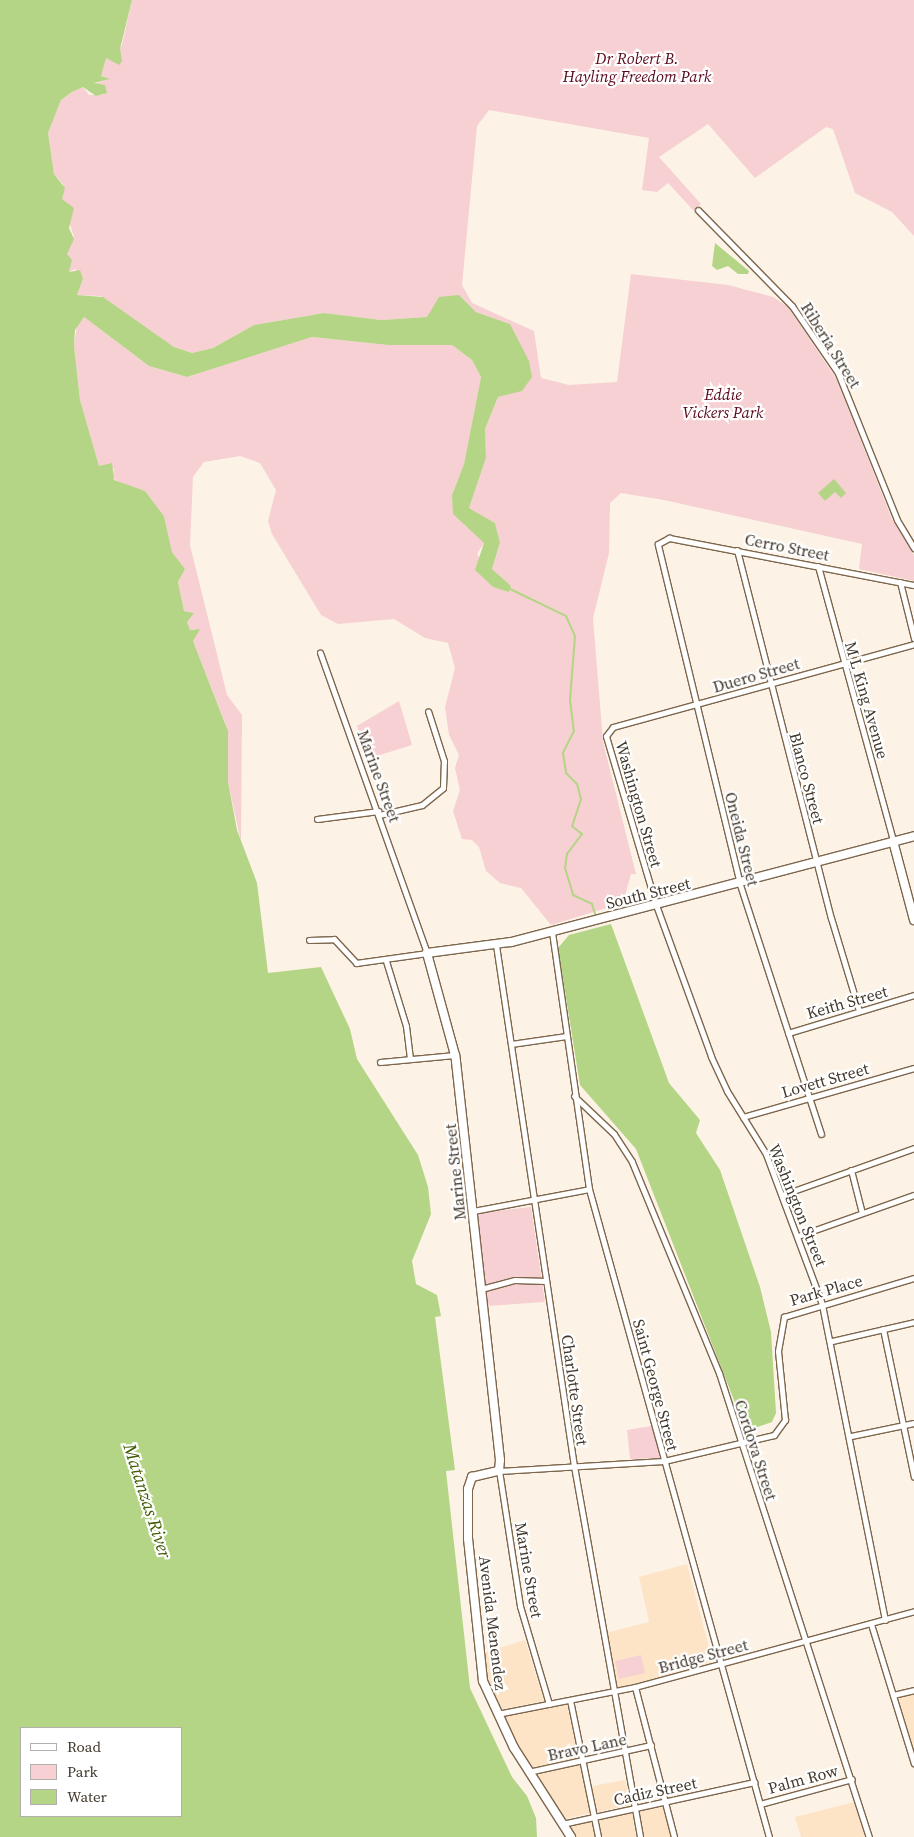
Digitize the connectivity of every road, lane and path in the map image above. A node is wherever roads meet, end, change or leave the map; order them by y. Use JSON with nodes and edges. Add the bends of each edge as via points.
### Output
{"nodes":[{"id":1,"x":698,"y":210,"type":"dead end"},
{"id":2,"x":658,"y":544,"type":"joint"},
{"id":3,"x":914,"y":548,"type":"edge"},
{"id":4,"x":737,"y":550,"type":"junction"},
{"id":5,"x":818,"y":566,"type":"junction"},
{"id":6,"x":900,"y":582,"type":"junction"},
{"id":7,"x":914,"y":585,"type":"edge"},
{"id":8,"x":914,"y":638,"type":"edge"},
{"id":9,"x":914,"y":644,"type":"edge"},
{"id":10,"x":320,"y":653,"type":"dead end"},
{"id":11,"x":844,"y":664,"type":"junction"},
{"id":12,"x":770,"y":684,"type":"junction"},
{"id":13,"x":698,"y":705,"type":"junction"},
{"id":14,"x":428,"y":711,"type":"dead end"},
{"id":15,"x":607,"y":733,"type":"joint"},
{"id":16,"x":378,"y":813,"type":"junction"},
{"id":17,"x":317,"y":819,"type":"dead end"},
{"id":18,"x":914,"y":836,"type":"edge"},
{"id":19,"x":893,"y":841,"type":"junction"},
{"id":20,"x":817,"y":864,"type":"junction"},
{"id":21,"x":740,"y":884,"type":"junction"},
{"id":22,"x":656,"y":905,"type":"junction"},
{"id":23,"x":914,"y":920,"type":"edge"},
{"id":24,"x":552,"y":932,"type":"junction"},
{"id":25,"x":309,"y":940,"type":"dead end"},
{"id":26,"x":496,"y":945,"type":"junction"},
{"id":27,"x":427,"y":953,"type":"junction"},
{"id":28,"x":386,"y":960,"type":"junction"},
{"id":29,"x":914,"y":996,"type":"edge"},
{"id":30,"x":859,"y":1011,"type":"junction"},
{"id":31,"x":788,"y":1032,"type":"junction"},
{"id":32,"x":566,"y":1036,"type":"junction"},
{"id":33,"x":511,"y":1044,"type":"junction"},
{"id":34,"x":455,"y":1055,"type":"junction"},
{"id":35,"x":410,"y":1058,"type":"junction"},
{"id":36,"x":380,"y":1062,"type":"dead end"},
{"id":37,"x":914,"y":1068,"type":"edge"},
{"id":38,"x":574,"y":1095,"type":"junction"},
{"id":39,"x":810,"y":1097,"type":"junction"},
{"id":40,"x":742,"y":1116,"type":"junction"},
{"id":41,"x":821,"y":1134,"type":"dead end"},
{"id":42,"x":914,"y":1148,"type":"edge"},
{"id":43,"x":851,"y":1170,"type":"junction"},
{"id":44,"x":589,"y":1189,"type":"junction"},
{"id":45,"x":914,"y":1195,"type":"edge"},
{"id":46,"x":782,"y":1196,"type":"junction"},
{"id":47,"x":535,"y":1201,"type":"junction"},
{"id":48,"x":473,"y":1211,"type":"junction"},
{"id":49,"x":862,"y":1213,"type":"junction"},
{"id":50,"x":798,"y":1236,"type":"junction"},
{"id":51,"x":914,"y":1278,"type":"edge"},
{"id":52,"x":546,"y":1281,"type":"junction"},
{"id":53,"x":481,"y":1289,"type":"junction"},
{"id":54,"x":822,"y":1304,"type":"junction"},
{"id":55,"x":914,"y":1322,"type":"edge"},
{"id":56,"x":883,"y":1329,"type":"junction"},
{"id":57,"x":832,"y":1341,"type":"junction"},
{"id":58,"x":914,"y":1423,"type":"edge"},
{"id":59,"x":903,"y":1425,"type":"junction"},
{"id":60,"x":851,"y":1436,"type":"junction"},
{"id":61,"x":741,"y":1446,"type":"junction"},
{"id":62,"x":664,"y":1461,"type":"junction"},
{"id":63,"x":574,"y":1466,"type":"junction"},
{"id":64,"x":498,"y":1471,"type":"junction"},
{"id":65,"x":914,"y":1477,"type":"edge"},
{"id":66,"x":914,"y":1611,"type":"edge"},
{"id":67,"x":885,"y":1620,"type":"junction"},
{"id":68,"x":870,"y":1624,"type":"junction"},
{"id":69,"x":809,"y":1640,"type":"junction"},
{"id":70,"x":719,"y":1665,"type":"junction"},
{"id":71,"x":635,"y":1687,"type":"junction"},
{"id":72,"x":914,"y":1690,"type":"edge"},
{"id":73,"x":613,"y":1692,"type":"junction"},
{"id":74,"x":893,"y":1694,"type":"junction"},
{"id":75,"x":570,"y":1700,"type":"junction"},
{"id":76,"x":549,"y":1704,"type":"junction"},
{"id":77,"x":496,"y":1714,"type":"junction"},
{"id":78,"x":651,"y":1746,"type":"junction"},
{"id":79,"x":624,"y":1751,"type":"junction"},
{"id":80,"x":583,"y":1761,"type":"junction"},
{"id":81,"x":914,"y":1764,"type":"edge"},
{"id":82,"x":528,"y":1772,"type":"junction"},
{"id":83,"x":852,"y":1779,"type":"junction"},
{"id":84,"x":754,"y":1782,"type":"junction"},
{"id":85,"x":666,"y":1802,"type":"junction"},
{"id":86,"x":760,"y":1804,"type":"junction"},
{"id":87,"x":635,"y":1808,"type":"junction"},
{"id":88,"x":595,"y":1816,"type":"junction"},
{"id":89,"x":562,"y":1824,"type":"junction"},
{"id":90,"x":571,"y":1837,"type":"edge"},
{"id":91,"x":598,"y":1837,"type":"edge"},
{"id":92,"x":640,"y":1837,"type":"edge"},
{"id":93,"x":674,"y":1837,"type":"edge"},
{"id":94,"x":769,"y":1837,"type":"edge"},
{"id":95,"x":869,"y":1837,"type":"edge"}],
"edges":[{"from":1,"to":3,"type":"street","name":"Riberia Street","via":[[792,306],[838,374],[897,520]]},
{"from":2,"to":4,"type":"street","name":"Cerro Street","via":[[668,538]]},
{"from":2,"to":13,"type":"street","name":"Oneida Street"},
{"from":4,"to":5,"type":"street","name":"Cerro Street"},
{"from":4,"to":12,"type":"street","name":"Blanco Street"},
{"from":5,"to":6,"type":"street","name":"Cerro Street"},
{"from":5,"to":11,"type":"street","name":"M L King Avenue"},
{"from":6,"to":7,"type":"street","name":"Cerro Street"},
{"from":6,"to":8,"type":"street"},
{"from":9,"to":11,"type":"street","name":"Duero Street"},
{"from":10,"to":16,"type":"street","name":"Marine Street"},
{"from":11,"to":12,"type":"street","name":"Duero Street"},
{"from":11,"to":19,"type":"street","name":"M L King Avenue"},
{"from":12,"to":13,"type":"street","name":"Duero Street"},
{"from":12,"to":20,"type":"street","name":"Blanco Street"},
{"from":13,"to":15,"type":"street","name":"Duero Street","via":[[613,727]]},
{"from":13,"to":21,"type":"street","name":"Oneida Street"},
{"from":14,"to":16,"type":"street","via":[[444,761],[443,788],[422,805]]},
{"from":15,"to":22,"type":"street","name":"Washington Street","via":[[611,758]]},
{"from":16,"to":17,"type":"street"},
{"from":16,"to":27,"type":"street","name":"Marine Street"},
{"from":18,"to":19,"type":"street","name":"South Street"},
{"from":19,"to":20,"type":"street","name":"South Street"},
{"from":19,"to":23,"type":"street"},
{"from":20,"to":21,"type":"street","name":"South Street"},
{"from":20,"to":30,"type":"street","name":"Blanco Street"},
{"from":21,"to":22,"type":"street","name":"South Street"},
{"from":21,"to":31,"type":"street","name":"Oneida Street"},
{"from":22,"to":24,"type":"street","name":"South Street"},
{"from":22,"to":40,"type":"street","name":"Washington Street","via":[[711,1056]]},
{"from":24,"to":26,"type":"street","name":"South Street"},
{"from":24,"to":32,"type":"street","name":"Saint George Street"},
{"from":25,"to":28,"type":"street","name":"South Street","via":[[334,939],[344,946],[352,962]]},
{"from":26,"to":27,"type":"street","name":"South Street"},
{"from":26,"to":33,"type":"street","name":"Charlotte Street"},
{"from":27,"to":28,"type":"street","name":"South Street"},
{"from":27,"to":34,"type":"street","name":"Marine Street"},
{"from":28,"to":35,"type":"street","via":[[406,1026]]},
{"from":29,"to":30,"type":"street","name":"Keith Street"},
{"from":30,"to":31,"type":"street","name":"Keith Street"},
{"from":31,"to":39,"type":"street","name":"Oneida Street"},
{"from":32,"to":33,"type":"street"},
{"from":32,"to":38,"type":"street","name":"Saint George Street"},
{"from":33,"to":47,"type":"street","name":"Charlotte Street"},
{"from":34,"to":35,"type":"street"},
{"from":34,"to":48,"type":"street","name":"Marine Street"},
{"from":35,"to":36,"type":"street"},
{"from":37,"to":39,"type":"street","name":"Lovett Street"},
{"from":38,"to":44,"type":"street","name":"Saint George Street"},
{"from":38,"to":61,"type":"street","name":"Cordova Street","via":[[614,1134],[632,1162],[719,1372]]},
{"from":39,"to":40,"type":"street","name":"Lovett Street"},
{"from":39,"to":41,"type":"street","name":"Oneida Street"},
{"from":40,"to":46,"type":"street","name":"Washington Street","via":[[766,1154]]},
{"from":42,"to":43,"type":"street"},
{"from":43,"to":46,"type":"street"},
{"from":43,"to":49,"type":"street"},
{"from":44,"to":47,"type":"street"},
{"from":44,"to":62,"type":"street","name":"Saint George Street"},
{"from":45,"to":49,"type":"street"},
{"from":46,"to":50,"type":"street","name":"Washington Street"},
{"from":47,"to":48,"type":"street"},
{"from":47,"to":52,"type":"street","name":"Charlotte Street"},
{"from":48,"to":53,"type":"street","name":"Marine Street"},
{"from":49,"to":50,"type":"street"},
{"from":50,"to":54,"type":"street","name":"Washington Street"},
{"from":51,"to":54,"type":"street","name":"Park Place"},
{"from":52,"to":53,"type":"street","via":[[515,1280]]},
{"from":52,"to":63,"type":"street","name":"Charlotte Street"},
{"from":53,"to":64,"type":"street","name":"Marine Street"},
{"from":54,"to":57,"type":"street","name":"Washington Street"},
{"from":54,"to":61,"type":"street","name":"Park Place","via":[[791,1312],[781,1320],[778,1367],[785,1420],[769,1437]]},
{"from":55,"to":56,"type":"street"},
{"from":56,"to":57,"type":"street"},
{"from":56,"to":59,"type":"street"},
{"from":57,"to":60,"type":"street","name":"Washington Street"},
{"from":58,"to":59,"type":"street"},
{"from":59,"to":60,"type":"street"},
{"from":59,"to":65,"type":"street"},
{"from":60,"to":67,"type":"street","name":"Washington Street"},
{"from":61,"to":62,"type":"street"},
{"from":61,"to":69,"type":"street","name":"Cordova Street"},
{"from":62,"to":63,"type":"street"},
{"from":62,"to":70,"type":"street","name":"Saint George Street"},
{"from":63,"to":64,"type":"street"},
{"from":63,"to":73,"type":"street","name":"Charlotte Street"},
{"from":64,"to":76,"type":"street","name":"Marine Street","via":[[520,1606]]},
{"from":64,"to":77,"type":"street","name":"Avenida Menendez","via":[[471,1479],[467,1512],[483,1681]]},
{"from":66,"to":67,"type":"street","name":"Bridge Street"},
{"from":67,"to":68,"type":"street","name":"Bridge Street"},
{"from":68,"to":69,"type":"street","name":"Bridge Street"},
{"from":68,"to":74,"type":"street"},
{"from":69,"to":70,"type":"street","name":"Bridge Street"},
{"from":69,"to":83,"type":"street","name":"Cordova Street"},
{"from":70,"to":71,"type":"street","name":"Bridge Street"},
{"from":70,"to":84,"type":"street","name":"Saint George Street"},
{"from":71,"to":73,"type":"street","name":"Bridge Street"},
{"from":71,"to":78,"type":"street"},
{"from":72,"to":74,"type":"street"},
{"from":73,"to":75,"type":"street","name":"Bridge Street"},
{"from":73,"to":79,"type":"street","name":"Charlotte Street"},
{"from":74,"to":81,"type":"street"},
{"from":75,"to":76,"type":"street","name":"Bridge Street"},
{"from":75,"to":80,"type":"street"},
{"from":76,"to":77,"type":"street","name":"Bridge Street"},
{"from":77,"to":82,"type":"street","name":"Avenida Menendez"},
{"from":78,"to":79,"type":"street","name":"Bravo Lane"},
{"from":78,"to":85,"type":"street"},
{"from":79,"to":80,"type":"street","name":"Bravo Lane"},
{"from":79,"to":87,"type":"street","name":"Charlotte Street"},
{"from":80,"to":82,"type":"street","name":"Bravo Lane"},
{"from":80,"to":88,"type":"street"},
{"from":82,"to":89,"type":"street","name":"Avenida Menendez"},
{"from":83,"to":86,"type":"street","name":"Palm Row"},
{"from":83,"to":95,"type":"street","name":"Cordova Street"},
{"from":84,"to":85,"type":"street","name":"Cadiz Street"},
{"from":84,"to":86,"type":"street","name":"Saint George Street"},
{"from":85,"to":87,"type":"street","name":"Cadiz Street"},
{"from":85,"to":93,"type":"street"},
{"from":86,"to":94,"type":"street","name":"Saint George Street"},
{"from":87,"to":88,"type":"street","name":"Cadiz Street"},
{"from":87,"to":92,"type":"street","name":"Charlotte Street"},
{"from":88,"to":89,"type":"street","name":"Cadiz Street"},
{"from":88,"to":91,"type":"street"},
{"from":89,"to":90,"type":"street","name":"Avenida Menendez"}]}
